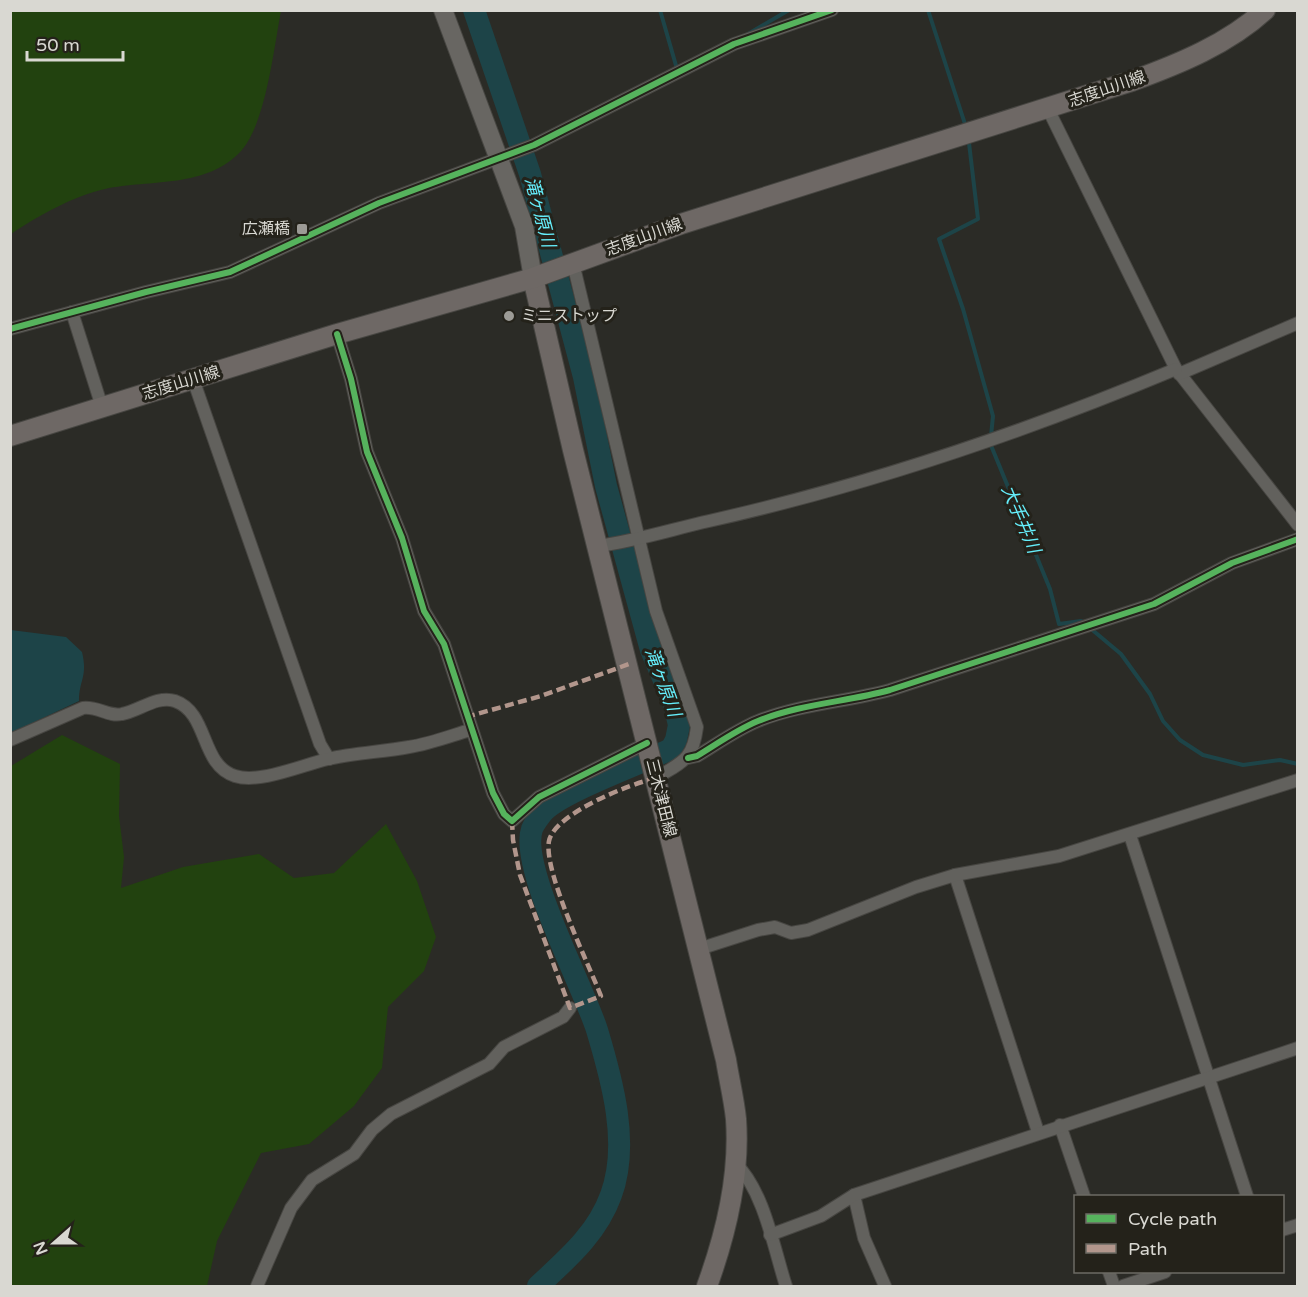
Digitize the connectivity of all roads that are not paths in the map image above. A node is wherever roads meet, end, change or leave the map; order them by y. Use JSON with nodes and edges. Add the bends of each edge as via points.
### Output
{"nodes":[{"id":1,"x":443,"y":10,"type":"edge"},
{"id":2,"x":832,"y":10,"type":"edge"},
{"id":3,"x":1265,"y":10,"type":"edge"},
{"id":4,"x":1048,"y":109,"type":"junction"},
{"id":5,"x":499,"y":158,"type":"junction"},
{"id":6,"x":570,"y":264,"type":"junction"},
{"id":7,"x":539,"y":275,"type":"junction"},
{"id":8,"x":72,"y":312,"type":"junction"},
{"id":9,"x":1298,"y":323,"type":"edge"},
{"id":10,"x":10,"y":329,"type":"edge"},
{"id":11,"x":336,"y":334,"type":"junction"},
{"id":12,"x":1178,"y":371,"type":"junction"},
{"id":13,"x":193,"y":379,"type":"junction"},
{"id":14,"x":102,"y":407,"type":"junction"},
{"id":15,"x":10,"y":436,"type":"edge"},
{"id":16,"x":1298,"y":525,"type":"edge"},
{"id":17,"x":636,"y":537,"type":"junction"},
{"id":18,"x":1298,"y":539,"type":"edge"},
{"id":19,"x":602,"y":545,"type":"junction"},
{"id":20,"x":470,"y":730,"type":"junction"},
{"id":21,"x":10,"y":740,"type":"edge"},
{"id":22,"x":648,"y":744,"type":"junction"},
{"id":23,"x":688,"y":758,"type":"junction"},
{"id":24,"x":329,"y":759,"type":"junction"},
{"id":25,"x":655,"y":773,"type":"junction"},
{"id":26,"x":1298,"y":780,"type":"edge"},
{"id":27,"x":1130,"y":835,"type":"junction"},
{"id":28,"x":955,"y":875,"type":"junction"},
{"id":29,"x":699,"y":949,"type":"junction"},
{"id":30,"x":570,"y":1008,"type":"dead end"},
{"id":31,"x":1298,"y":1048,"type":"edge"},
{"id":32,"x":1209,"y":1078,"type":"junction"},
{"id":33,"x":1060,"y":1125,"type":"junction"},
{"id":34,"x":1038,"y":1132,"type":"junction"},
{"id":35,"x":736,"y":1164,"type":"junction"},
{"id":36,"x":854,"y":1195,"type":"junction"},
{"id":37,"x":1083,"y":1195,"type":"edge"},
{"id":38,"x":1246,"y":1195,"type":"edge"},
{"id":39,"x":770,"y":1235,"type":"junction"},
{"id":40,"x":1162,"y":1273,"type":"edge"},
{"id":41,"x":257,"y":1287,"type":"edge"},
{"id":42,"x":707,"y":1287,"type":"edge"},
{"id":43,"x":786,"y":1287,"type":"edge"},
{"id":44,"x":885,"y":1287,"type":"edge"},
{"id":45,"x":1123,"y":1287,"type":"edge"}],
"edges":[{"from":1,"to":5,"type":"street"},
{"from":2,"to":5,"type":"street","via":[[734,44]]},
{"from":3,"to":4,"type":"main road","name":"志度山川線","via":[[1228,38],[1177,65]]},
{"from":4,"to":6,"type":"main road","name":"志度山川線","via":[[681,224]]},
{"from":4,"to":12,"type":"street"},
{"from":5,"to":7,"type":"street"},
{"from":5,"to":8,"type":"street","via":[[379,203],[230,272]]},
{"from":6,"to":7,"type":"main road","name":"志度山川線"},
{"from":6,"to":17,"type":"street"},
{"from":7,"to":11,"type":"main road","name":"志度山川線"},
{"from":7,"to":19,"type":"main road","name":"三木津田線","via":[[542,323]]},
{"from":8,"to":10,"type":"street"},
{"from":8,"to":14,"type":"street"},
{"from":9,"to":12,"type":"street"},
{"from":11,"to":13,"type":"main road","name":"志度山川線"},
{"from":11,"to":20,"type":"street","via":[[351,379],[367,452],[402,538],[424,611],[444,644]]},
{"from":12,"to":16,"type":"street"},
{"from":12,"to":17,"type":"street","via":[[995,437],[805,499]]},
{"from":13,"to":14,"type":"main road","name":"志度山川線"},
{"from":13,"to":24,"type":"street"},
{"from":14,"to":15,"type":"main road","name":"志度山川線"},
{"from":17,"to":19,"type":"street"},
{"from":17,"to":23,"type":"street","via":[[656,611],[697,727]]},
{"from":18,"to":23,"type":"street","via":[[1232,563],[1154,604],[863,698],[814,705],[758,721]]},
{"from":19,"to":22,"type":"main road","name":"三木津田線"},
{"from":20,"to":22,"type":"street","via":[[492,793],[512,821],[539,797]]},
{"from":20,"to":24,"type":"street","via":[[412,747]]},
{"from":21,"to":24,"type":"street","via":[[83,708],[124,714],[157,701],[174,700],[197,723],[213,761],[224,772],[237,777],[252,779]]},
{"from":22,"to":25,"type":"main road","name":"三木津田線"},
{"from":23,"to":25,"type":"street"},
{"from":25,"to":29,"type":"main road","name":"三木津田線"},
{"from":26,"to":27,"type":"street"},
{"from":27,"to":28,"type":"street","via":[[1059,856]]},
{"from":27,"to":32,"type":"street"},
{"from":28,"to":29,"type":"street","via":[[807,930],[791,933],[775,927]]},
{"from":28,"to":34,"type":"street"},
{"from":29,"to":35,"type":"main road","name":"三木津田線","via":[[736,1118]]},
{"from":30,"to":41,"type":"street","via":[[563,1017],[504,1047],[489,1064],[391,1114],[372,1130],[354,1154],[312,1180],[291,1208]]},
{"from":31,"to":32,"type":"street"},
{"from":32,"to":33,"type":"street"},
{"from":32,"to":38,"type":"street"},
{"from":33,"to":34,"type":"street"},
{"from":33,"to":37,"type":"street"},
{"from":34,"to":36,"type":"street"},
{"from":35,"to":39,"type":"street","via":[[748,1175]]},
{"from":35,"to":42,"type":"main road","name":"三木津田線","via":[[727,1219]]},
{"from":36,"to":39,"type":"street","via":[[821,1216]]},
{"from":36,"to":44,"type":"street","via":[[864,1238]]},
{"from":39,"to":43,"type":"street"},
{"from":40,"to":45,"type":"street"}]}
